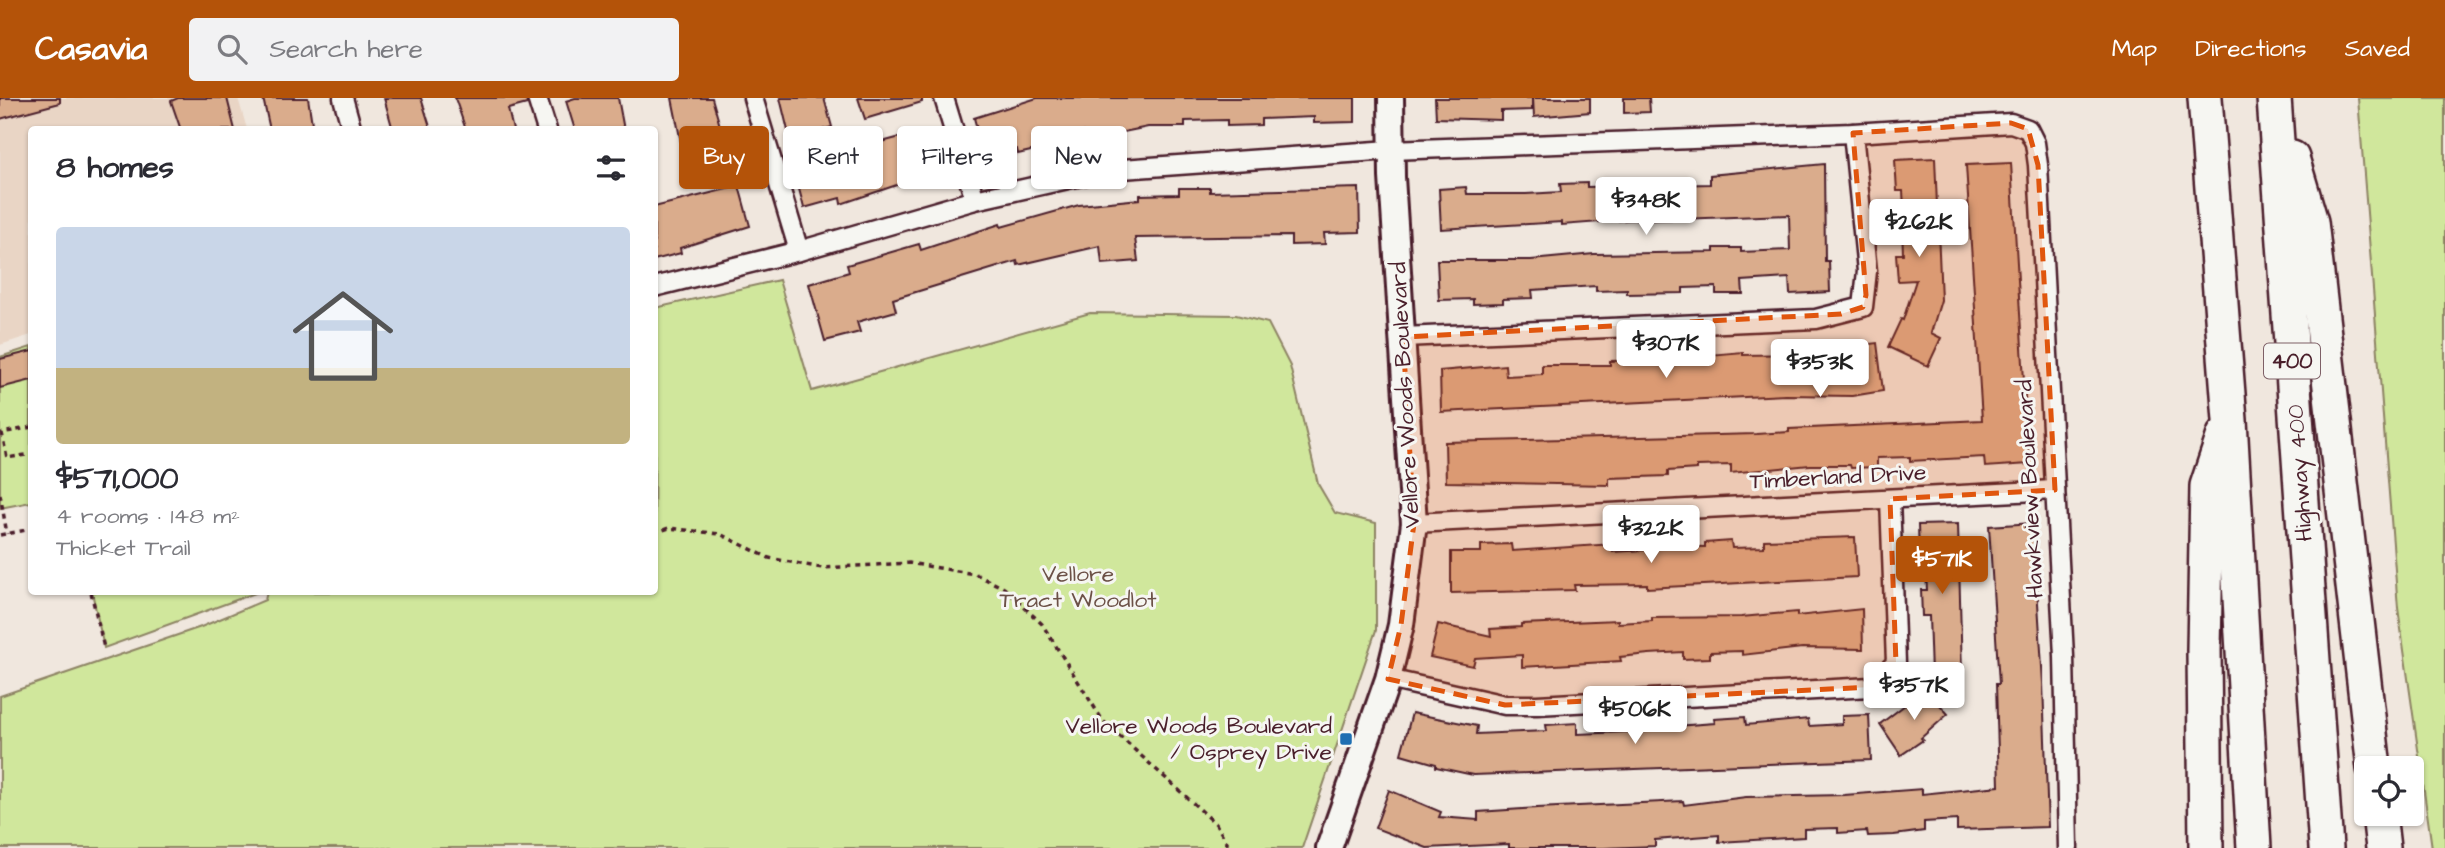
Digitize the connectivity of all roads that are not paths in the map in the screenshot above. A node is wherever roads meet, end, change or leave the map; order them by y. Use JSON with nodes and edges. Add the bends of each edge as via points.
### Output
{"nodes":[{"id":1,"x":343,"y":98,"type":"edge"},
{"id":2,"x":537,"y":98,"type":"edge"},
{"id":3,"x":752,"y":98,"type":"edge"},
{"id":4,"x":944,"y":98,"type":"edge"},
{"id":5,"x":1391,"y":98,"type":"edge"},
{"id":6,"x":2205,"y":98,"type":"edge"},
{"id":7,"x":2274,"y":98,"type":"edge"},
{"id":8,"x":351,"y":126,"type":"edge"},
{"id":9,"x":546,"y":126,"type":"edge"},
{"id":10,"x":1853,"y":133,"type":"junction"},
{"id":11,"x":1391,"y":150,"type":"junction"},
{"id":12,"x":975,"y":200,"type":"junction"},
{"id":13,"x":799,"y":251,"type":"junction"},
{"id":14,"x":658,"y":286,"type":"edge"},
{"id":15,"x":1403,"y":337,"type":"junction"},
{"id":16,"x":2230,"y":420,"type":"junction"},
{"id":17,"x":2054,"y":490,"type":"junction"},
{"id":18,"x":1890,"y":499,"type":"junction"},
{"id":19,"x":1414,"y":523,"type":"junction"},
{"id":20,"x":1388,"y":679,"type":"junction"},
{"id":21,"x":2373,"y":756,"type":"edge"},
{"id":22,"x":2380,"y":826,"type":"edge"},
{"id":23,"x":1332,"y":847,"type":"edge"},
{"id":24,"x":2068,"y":848,"type":"edge"},
{"id":25,"x":2206,"y":848,"type":"edge"},
{"id":26,"x":2254,"y":848,"type":"edge"},
{"id":27,"x":2326,"y":848,"type":"edge"},
{"id":28,"x":2383,"y":848,"type":"edge"}],
"edges":[{"from":1,"to":8,"type":"street"},
{"from":2,"to":9,"type":"street"},
{"from":3,"to":13,"type":"street"},
{"from":4,"to":12,"type":"street"},
{"from":5,"to":11,"type":"street","name":"Vellore Woods Boulevard"},
{"from":6,"to":16,"type":"highway"},
{"from":7,"to":21,"type":"highway","via":[[2311,222]]},
{"from":7,"to":27,"type":"highway","name":"Highway 400","number":"400"},
{"from":10,"to":11,"type":"street"},
{"from":10,"to":15,"type":"street","via":[[1867,271],[1863,307],[1816,319]]},
{"from":10,"to":17,"type":"street","name":"Hawkview Boulevard","via":[[2011,123],[2028,129],[2038,165]]},
{"from":11,"to":12,"type":"street","via":[[1108,170]]},
{"from":11,"to":15,"type":"street","name":"Vellore Woods Boulevard"},
{"from":12,"to":13,"type":"street"},
{"from":13,"to":14,"type":"street"},
{"from":15,"to":19,"type":"street","name":"Vellore Woods Boulevard"},
{"from":16,"to":25,"type":"highway","via":[[2207,486]]},
{"from":16,"to":26,"type":"highway"},
{"from":17,"to":18,"type":"street","name":"Timberland Drive"},
{"from":17,"to":24,"type":"street","name":"Hawkview Boulevard","via":[[2064,656]]},
{"from":18,"to":19,"type":"street","name":"Timberland Drive"},
{"from":18,"to":20,"type":"street","via":[[1895,663],[1871,687],[1505,705]]},
{"from":19,"to":20,"type":"street","name":"Vellore Woods Boulevard","via":[[1408,586]]},
{"from":20,"to":23,"type":"street","name":"Vellore Woods Boulevard"},
{"from":22,"to":28,"type":"highway"}]}
